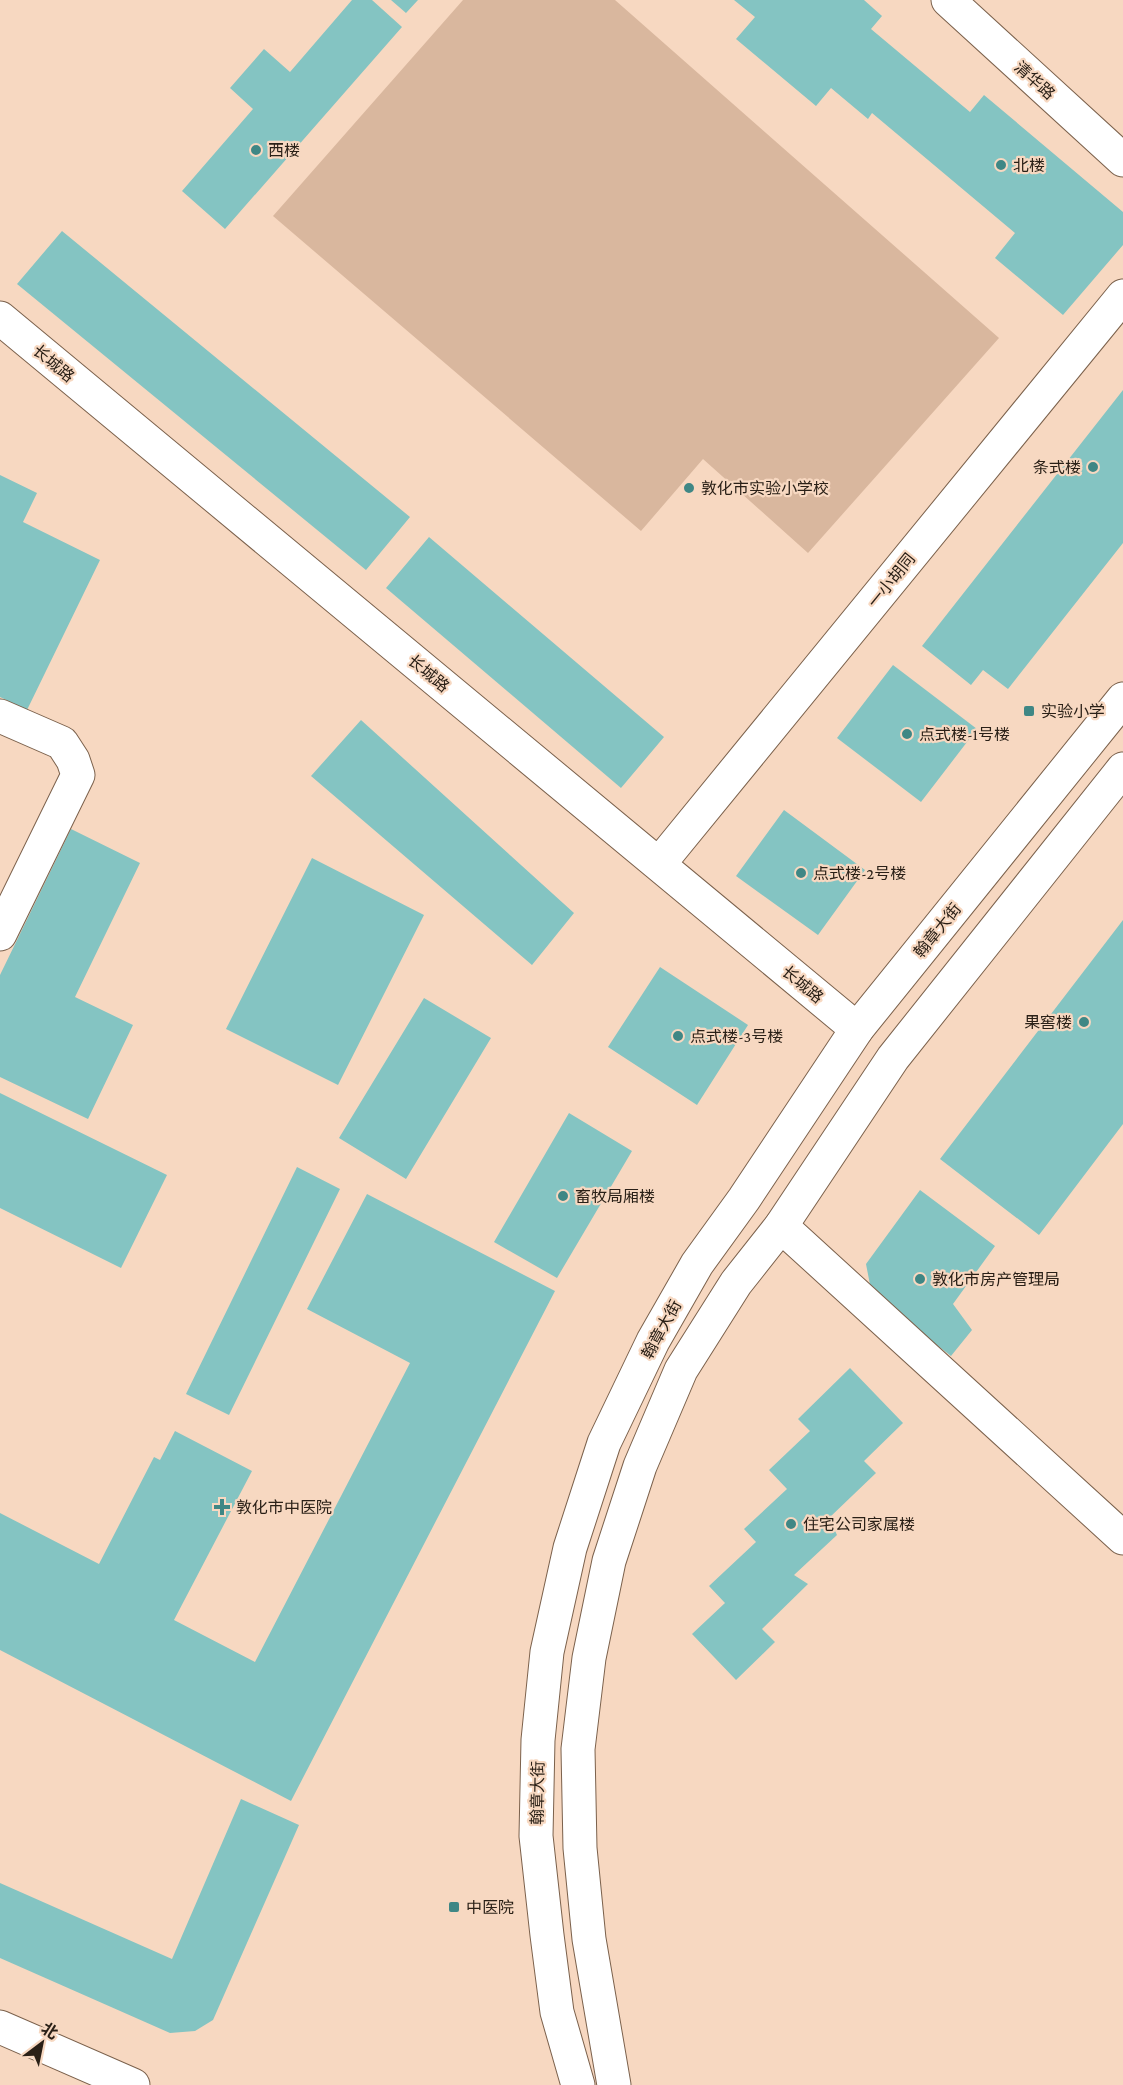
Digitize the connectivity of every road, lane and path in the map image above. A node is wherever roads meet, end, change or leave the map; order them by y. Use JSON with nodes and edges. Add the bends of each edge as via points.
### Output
{"nodes":[{"id":1,"x":948,"y":0,"type":"edge"},
{"id":2,"x":1123,"y":160,"type":"edge"},
{"id":3,"x":1123,"y":296,"type":"edge"},
{"id":4,"x":0,"y":318,"type":"edge"},
{"id":5,"x":1123,"y":699,"type":"edge"},
{"id":6,"x":0,"y":716,"type":"edge"},
{"id":7,"x":1123,"y":769,"type":"edge"},
{"id":8,"x":659,"y":864,"type":"junction"},
{"id":9,"x":0,"y":934,"type":"edge"},
{"id":10,"x":857,"y":1029,"type":"junction"},
{"id":11,"x":781,"y":1226,"type":"junction"},
{"id":12,"x":1123,"y":1538,"type":"edge"},
{"id":13,"x":0,"y":2027,"type":"edge"},
{"id":14,"x":133,"y":2085,"type":"edge"},
{"id":15,"x":578,"y":2085,"type":"edge"},
{"id":16,"x":614,"y":2085,"type":"edge"}],
"edges":[{"from":1,"to":2,"type":"main road","name":"清华路"},
{"from":3,"to":8,"type":"main road","name":"一小胡同"},
{"from":4,"to":8,"type":"main road","name":"长城路"},
{"from":5,"to":10,"type":"main road","name":"翰章大街"},
{"from":6,"to":9,"type":"main road","via":[[62,743],[78,775]]},
{"from":7,"to":11,"type":"main road","via":[[893,1058]]},
{"from":8,"to":10,"type":"main road","name":"长城路"},
{"from":10,"to":15,"type":"main road","name":"翰章大街","via":[[697,1264],[653,1341],[604,1443],[570,1548],[546,1652],[538,1740],[536,1836],[557,2012]]},
{"from":11,"to":12,"type":"main road"},
{"from":11,"to":16,"type":"main road","via":[[736,1283],[681,1370],[640,1466],[609,1561],[589,1658],[578,1749],[580,1848],[589,1939]]},
{"from":13,"to":14,"type":"main road"}]}
